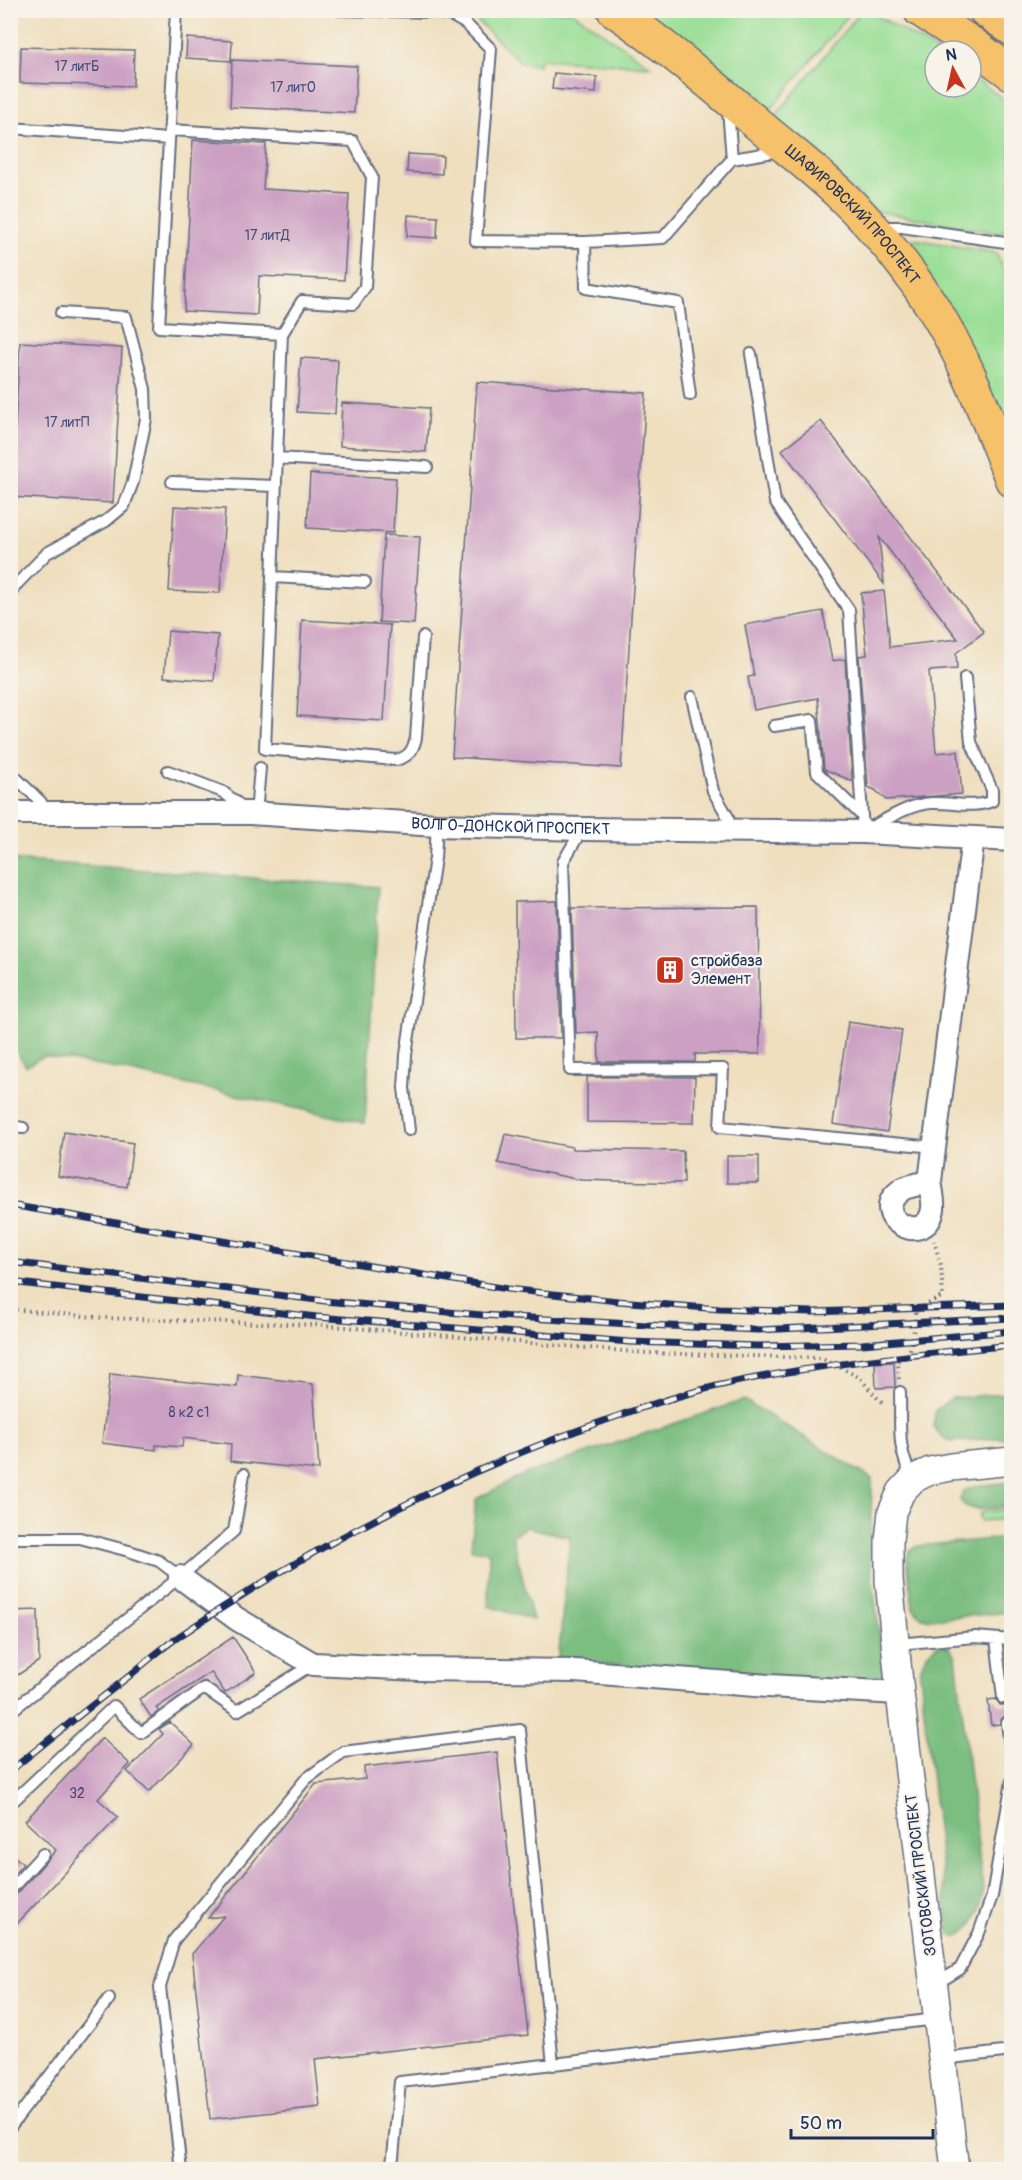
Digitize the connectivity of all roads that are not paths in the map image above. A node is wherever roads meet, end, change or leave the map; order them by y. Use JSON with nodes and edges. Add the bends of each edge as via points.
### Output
{"nodes":[{"id":1,"x":176,"y":10,"type":"edge"},
{"id":2,"x":339,"y":10,"type":"edge"},
{"id":3,"x":614,"y":10,"type":"edge"},
{"id":4,"x":920,"y":10,"type":"edge"},
{"id":5,"x":986,"y":10,"type":"edge"},
{"id":6,"x":1011,"y":29,"type":"edge"},
{"id":7,"x":1011,"y":75,"type":"edge"},
{"id":8,"x":727,"y":97,"type":"junction"},
{"id":9,"x":10,"y":128,"type":"edge"},
{"id":10,"x":169,"y":135,"type":"junction"},
{"id":11,"x":789,"y":150,"type":"junction"},
{"id":12,"x":732,"y":159,"type":"junction"},
{"id":13,"x":872,"y":227,"type":"junction"},
{"id":14,"x":585,"y":242,"type":"junction"},
{"id":15,"x":1011,"y":243,"type":"edge"},
{"id":16,"x":61,"y":313,"type":"dead end"},
{"id":17,"x":282,"y":334,"type":"junction"},
{"id":18,"x":751,"y":354,"type":"dead end"},
{"id":19,"x":690,"y":395,"type":"dead end"},
{"id":20,"x":277,"y":458,"type":"junction"},
{"id":21,"x":428,"y":467,"type":"dead end"},
{"id":22,"x":1011,"y":480,"type":"edge"},
{"id":23,"x":172,"y":482,"type":"dead end"},
{"id":24,"x":276,"y":486,"type":"junction"},
{"id":25,"x":272,"y":577,"type":"junction"},
{"id":26,"x":365,"y":582,"type":"dead end"},
{"id":27,"x":10,"y":594,"type":"edge"},
{"id":28,"x":423,"y":636,"type":"dead end"},
{"id":29,"x":965,"y":678,"type":"dead end"},
{"id":30,"x":692,"y":697,"type":"dead end"},
{"id":31,"x":774,"y":726,"type":"dead end"},
{"id":32,"x":260,"y":768,"type":"dead end"},
{"id":33,"x":168,"y":771,"type":"dead end"},
{"id":34,"x":10,"y":772,"type":"edge"},
{"id":35,"x":45,"y":812,"type":"junction"},
{"id":36,"x":10,"y":813,"type":"edge"},
{"id":37,"x":253,"y":814,"type":"junction"},
{"id":38,"x":862,"y":824,"type":"junction"},
{"id":39,"x":438,"y":825,"type":"junction"},
{"id":40,"x":582,"y":829,"type":"junction"},
{"id":41,"x":729,"y":830,"type":"junction"},
{"id":42,"x":973,"y":838,"type":"junction"},
{"id":43,"x":1011,"y":840,"type":"edge"},
{"id":44,"x":10,"y":1126,"type":"edge"},
{"id":45,"x":23,"y":1128,"type":"dead end"},
{"id":46,"x":409,"y":1130,"type":"dead end"},
{"id":47,"x":935,"y":1147,"type":"junction"},
{"id":48,"x":930,"y":1181,"type":"junction"},
{"id":49,"x":900,"y":1392,"type":"road end"},
{"id":50,"x":1011,"y":1461,"type":"edge"},
{"id":51,"x":244,"y":1474,"type":"dead end"},
{"id":52,"x":913,"y":1479,"type":"junction"},
{"id":53,"x":10,"y":1538,"type":"edge"},
{"id":54,"x":180,"y":1577,"type":"junction"},
{"id":55,"x":996,"y":1639,"type":"junction"},
{"id":56,"x":1011,"y":1640,"type":"edge"},
{"id":57,"x":896,"y":1644,"type":"junction"},
{"id":58,"x":314,"y":1664,"type":"junction"},
{"id":59,"x":900,"y":1693,"type":"junction"},
{"id":60,"x":1003,"y":1698,"type":"dead end"},
{"id":61,"x":10,"y":1712,"type":"edge"},
{"id":62,"x":1006,"y":1723,"type":"dead end"},
{"id":63,"x":1011,"y":1762,"type":"edge"},
{"id":64,"x":1011,"y":1781,"type":"edge"},
{"id":65,"x":10,"y":1804,"type":"edge"},
{"id":66,"x":43,"y":1854,"type":"dead end"},
{"id":67,"x":10,"y":1890,"type":"edge"},
{"id":68,"x":934,"y":1986,"type":"junction"},
{"id":69,"x":109,"y":1999,"type":"dead end"},
{"id":70,"x":938,"y":2019,"type":"junction"},
{"id":71,"x":1011,"y":2051,"type":"edge"},
{"id":72,"x":942,"y":2059,"type":"junction"},
{"id":73,"x":553,"y":2065,"type":"junction"},
{"id":74,"x":10,"y":2127,"type":"edge"},
{"id":75,"x":181,"y":2169,"type":"edge"},
{"id":76,"x":390,"y":2169,"type":"edge"},
{"id":77,"x":955,"y":2169,"type":"edge"}],
"edges":[{"from":1,"to":10,"type":"lane"},
{"from":2,"to":14,"type":"lane","via":[[433,12],[452,15],[466,24],[491,49],[476,241]]},
{"from":3,"to":8,"type":"main road","name":"ШАФИРОВСКИЙ ПРОСПЕКТ"},
{"from":4,"to":7,"type":"main road","via":[[970,42]]},
{"from":5,"to":6,"type":"main road"},
{"from":8,"to":11,"type":"main road","name":"ШАФИРОВСКИЙ ПРОСПЕКТ"},
{"from":8,"to":12,"type":"lane"},
{"from":9,"to":10,"type":"lane"},
{"from":10,"to":17,"type":"lane","via":[[159,327]]},
{"from":10,"to":17,"type":"lane","via":[[353,141],[372,177],[365,288],[353,304],[302,301]]},
{"from":11,"to":12,"type":"lane"},
{"from":11,"to":13,"type":"main road","name":"ШАФИРОВСКИЙ ПРОСПЕКТ","via":[[840,193]]},
{"from":12,"to":14,"type":"lane","via":[[663,238]]},
{"from":13,"to":15,"type":"lane","via":[[902,227]]},
{"from":13,"to":22,"type":"main road","name":"ШАФИРОВСКИЙ ПРОСПЕКТ","via":[[906,267],[955,345]]},
{"from":14,"to":19,"type":"lane","via":[[586,288],[678,303]]},
{"from":16,"to":27,"type":"lane","via":[[126,317],[145,389],[146,419],[124,506],[106,521],[47,553]]},
{"from":17,"to":20,"type":"lane"},
{"from":18,"to":38,"type":"lane","via":[[775,501],[849,610]]},
{"from":20,"to":21,"type":"lane"},
{"from":20,"to":24,"type":"lane"},
{"from":23,"to":24,"type":"lane"},
{"from":24,"to":25,"type":"lane"},
{"from":25,"to":26,"type":"lane"},
{"from":25,"to":28,"type":"lane","via":[[265,749],[405,758],[416,738]]},
{"from":29,"to":38,"type":"lane","via":[[970,742],[992,790],[992,801],[981,805],[930,803]]},
{"from":30,"to":41,"type":"lane","via":[[713,791],[728,817]]},
{"from":31,"to":38,"type":"lane","via":[[812,720],[817,772]]},
{"from":32,"to":37,"type":"lane"},
{"from":33,"to":37,"type":"lane","via":[[223,792]]},
{"from":34,"to":35,"type":"lane","via":[[41,802]]},
{"from":35,"to":36,"type":"street","name":"ВОЛГО-ДОНСКОЙ ПРОСПЕКТ"},
{"from":35,"to":37,"type":"street","name":"ВОЛГО-ДОНСКОЙ ПРОСПЕКТ"},
{"from":37,"to":39,"type":"street","name":"ВОЛГО-ДОНСКОЙ ПРОСПЕКТ"},
{"from":38,"to":41,"type":"street","name":"ВОЛГО-ДОНСКОЙ ПРОСПЕКТ"},
{"from":38,"to":42,"type":"street","name":"ВОЛГО-ДОНСКОЙ ПРОСПЕКТ"},
{"from":39,"to":40,"type":"street","name":"ВОЛГО-ДОНСКОЙ ПРОСПЕКТ"},
{"from":39,"to":46,"type":"lane","via":[[406,1055],[404,1088]]},
{"from":40,"to":41,"type":"street","name":"ВОЛГО-ДОНСКОЙ ПРОСПЕКТ"},
{"from":40,"to":47,"type":"lane","via":[[563,862],[570,1070],[723,1069],[720,1127]]},
{"from":42,"to":43,"type":"street","name":"ВОЛГО-ДОНСКОЙ ПРОСПЕКТ"},
{"from":42,"to":47,"type":"street"},
{"from":44,"to":45,"type":"lane"},
{"from":47,"to":48,"type":"street"},
{"from":48,"to":48,"type":"street","via":[[902,1189],[892,1198],[890,1210],[895,1221],[905,1228],[918,1228],[928,1221],[933,1209]]},
{"from":49,"to":52,"type":"lane","via":[[900,1449]]},
{"from":50,"to":52,"type":"street","via":[[951,1467]]},
{"from":51,"to":54,"type":"lane","via":[[234,1531]]},
{"from":52,"to":57,"type":"street","name":"ЗОТОВСКИЙ ПРОСПЕКТ","via":[[900,1492],[892,1512],[889,1540]]},
{"from":53,"to":54,"type":"lane","via":[[80,1538],[159,1562]]},
{"from":54,"to":58,"type":"street","via":[[237,1618]]},
{"from":54,"to":61,"type":"lane"},
{"from":55,"to":56,"type":"lane"},
{"from":55,"to":57,"type":"lane","via":[[937,1638]]},
{"from":55,"to":60,"type":"lane"},
{"from":57,"to":59,"type":"street","name":"ЗОТОВСКИЙ ПРОСПЕКТ"},
{"from":58,"to":59,"type":"street","via":[[575,1671]]},
{"from":58,"to":65,"type":"lane","via":[[237,1711],[204,1688],[141,1733],[114,1706]]},
{"from":59,"to":68,"type":"street","name":"ЗОТОВСКИЙ ПРОСПЕКТ"},
{"from":62,"to":63,"type":"lane"},
{"from":64,"to":68,"type":"lane","via":[[992,1896],[979,1933],[960,1969]]},
{"from":66,"to":67,"type":"lane"},
{"from":68,"to":70,"type":"street","name":"ЗОТОВСКИЙ ПРОСПЕКТ"},
{"from":69,"to":74,"type":"lane"},
{"from":70,"to":72,"type":"street","name":"ЗОТОВСКИЙ ПРОСПЕКТ"},
{"from":70,"to":73,"type":"lane"},
{"from":71,"to":72,"type":"lane"},
{"from":72,"to":77,"type":"street","name":"ЗОТОВСКИЙ ПРОСПЕКТ"},
{"from":73,"to":75,"type":"lane","via":[[520,1730],[343,1752],[306,1779],[174,1940],[160,1987]]},
{"from":73,"to":76,"type":"lane","via":[[400,2082]]}]}
